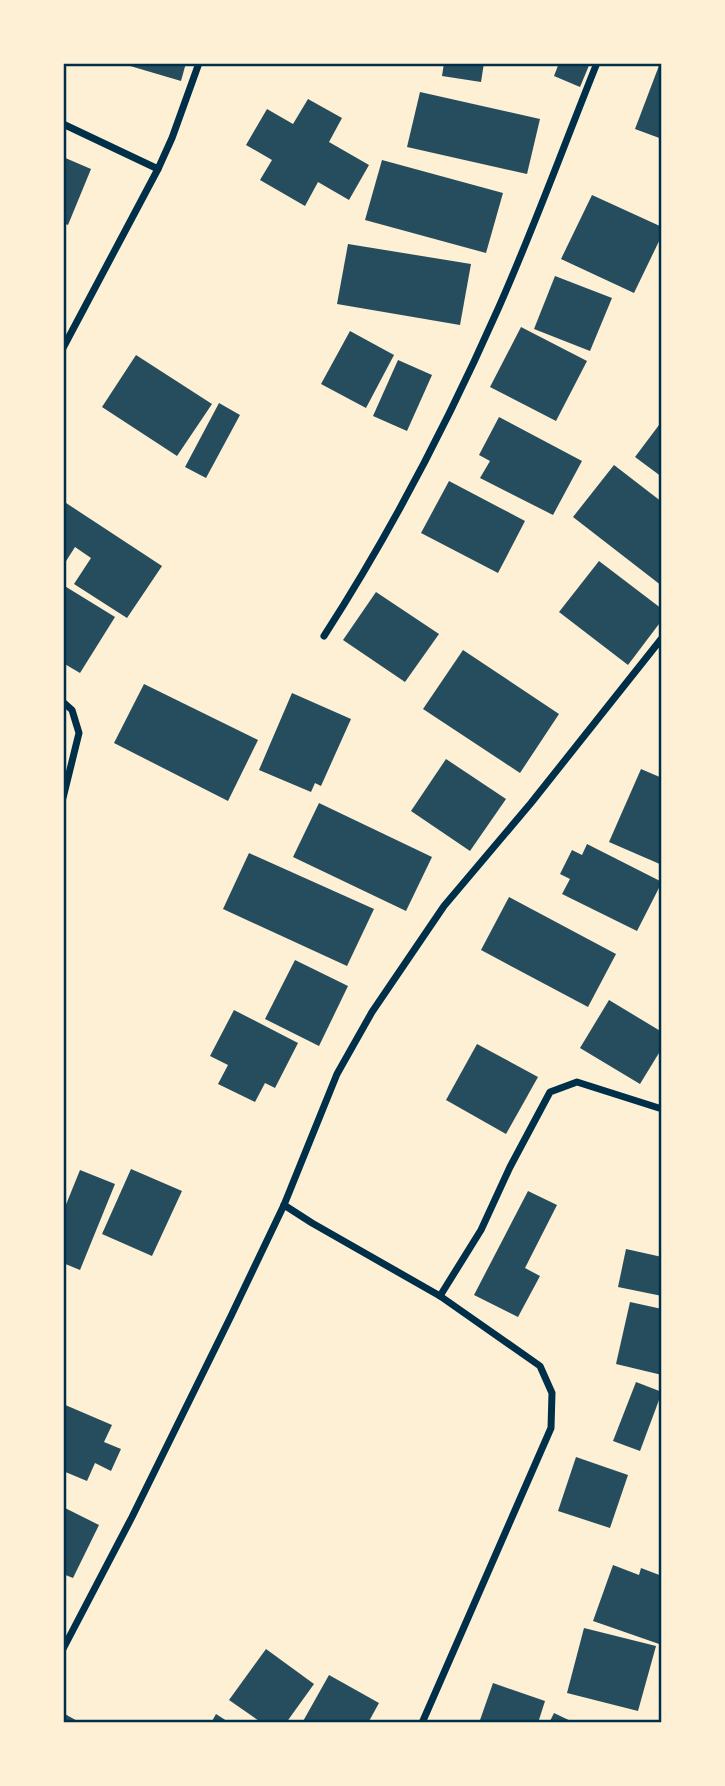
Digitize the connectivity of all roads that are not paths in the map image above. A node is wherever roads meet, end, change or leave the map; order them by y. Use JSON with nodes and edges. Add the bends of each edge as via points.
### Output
{"nodes":[{"id":1,"x":199,"y":63,"type":"edge"},
{"id":2,"x":597,"y":63,"type":"edge"},
{"id":3,"x":63,"y":124,"type":"edge"},
{"id":4,"x":158,"y":169,"type":"junction"},
{"id":5,"x":63,"y":348,"type":"edge"},
{"id":6,"x":324,"y":636,"type":"dead end"},
{"id":7,"x":662,"y":638,"type":"edge"},
{"id":8,"x":63,"y":702,"type":"edge"},
{"id":9,"x":63,"y":798,"type":"edge"},
{"id":10,"x":662,"y":1109,"type":"edge"},
{"id":11,"x":284,"y":1205,"type":"junction"},
{"id":12,"x":440,"y":1296,"type":"junction"},
{"id":13,"x":63,"y":1649,"type":"edge"},
{"id":14,"x":422,"y":1723,"type":"edge"}],
"edges":[{"from":1,"to":4,"type":"street"},
{"from":2,"to":6,"type":"street","via":[[499,308],[360,579]]},
{"from":3,"to":4,"type":"street"},
{"from":4,"to":5,"type":"street"},
{"from":7,"to":11,"type":"street","via":[[443,906],[372,1012],[337,1074]]},
{"from":8,"to":9,"type":"street","via":[[72,710],[79,733]]},
{"from":10,"to":12,"type":"street","via":[[577,1082],[550,1092],[481,1230]]},
{"from":11,"to":12,"type":"street"},
{"from":11,"to":13,"type":"street"},
{"from":12,"to":14,"type":"street","via":[[540,1366],[552,1393],[551,1428]]}]}
